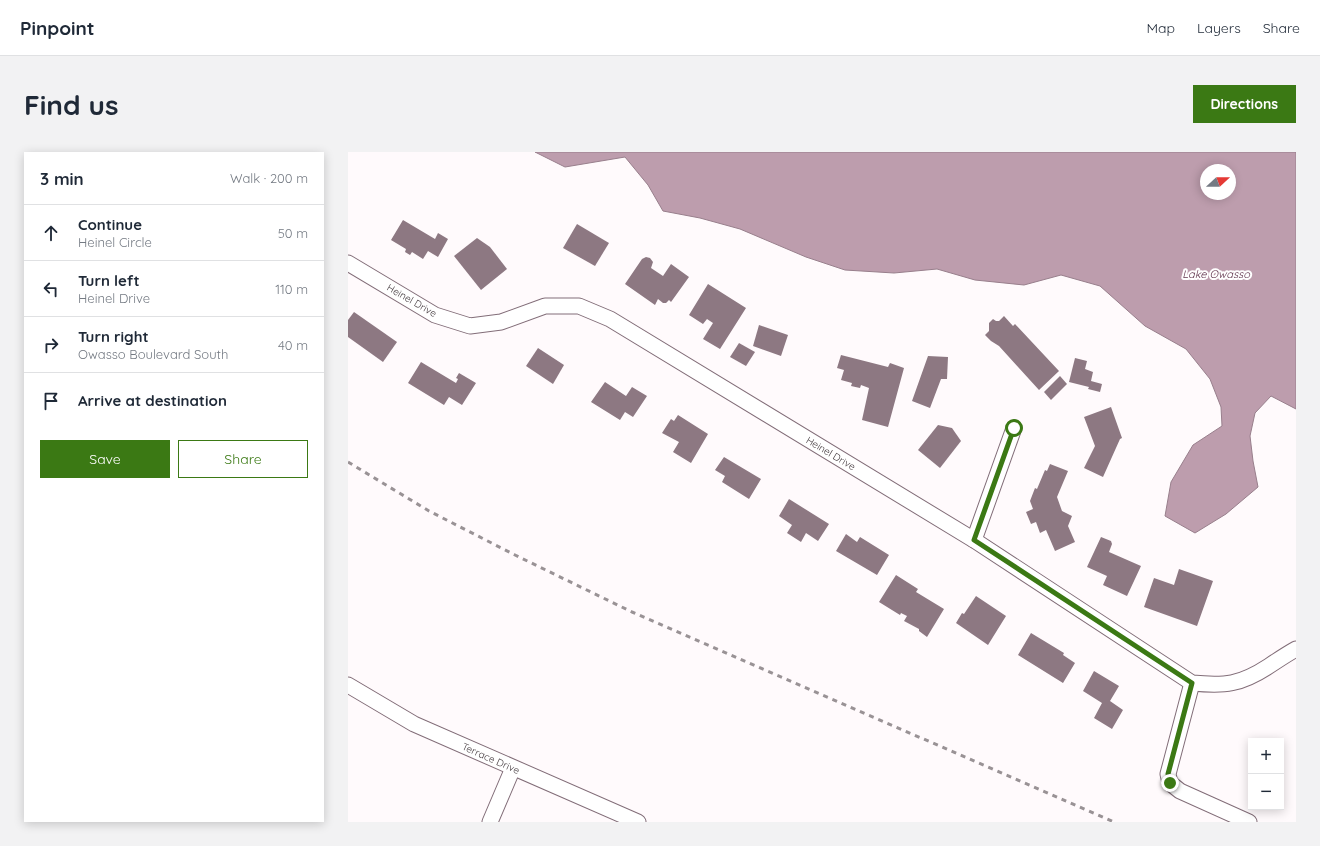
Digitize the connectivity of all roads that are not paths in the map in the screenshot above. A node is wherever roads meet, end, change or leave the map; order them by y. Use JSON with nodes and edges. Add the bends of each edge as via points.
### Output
{"nodes":[{"id":1,"x":348,"y":263,"type":"edge"},
{"id":2,"x":1014,"y":428,"type":"dead end"},
{"id":3,"x":974,"y":540,"type":"junction"},
{"id":4,"x":1296,"y":649,"type":"edge"},
{"id":5,"x":1192,"y":683,"type":"junction"},
{"id":6,"x":348,"y":685,"type":"edge"},
{"id":7,"x":513,"y":768,"type":"junction"},
{"id":8,"x":490,"y":822,"type":"edge"},
{"id":9,"x":638,"y":822,"type":"edge"},
{"id":10,"x":1249,"y":822,"type":"edge"}],
"edges":[{"from":1,"to":3,"type":"street","name":"Heinel Drive","via":[[435,315],[470,326],[501,322],[546,306],[579,306],[610,319]]},
{"from":2,"to":3,"type":"street"},
{"from":3,"to":5,"type":"street","name":"Heinel Drive"},
{"from":4,"to":5,"type":"street","name":"Heinel Drive","via":[[1254,676],[1235,683]]},
{"from":5,"to":10,"type":"street","via":[[1168,774],[1170,783]]},
{"from":6,"to":7,"type":"street","name":"Terrace Drive","via":[[414,724]]},
{"from":7,"to":8,"type":"street"},
{"from":7,"to":9,"type":"street","name":"Terrace Drive"}]}
